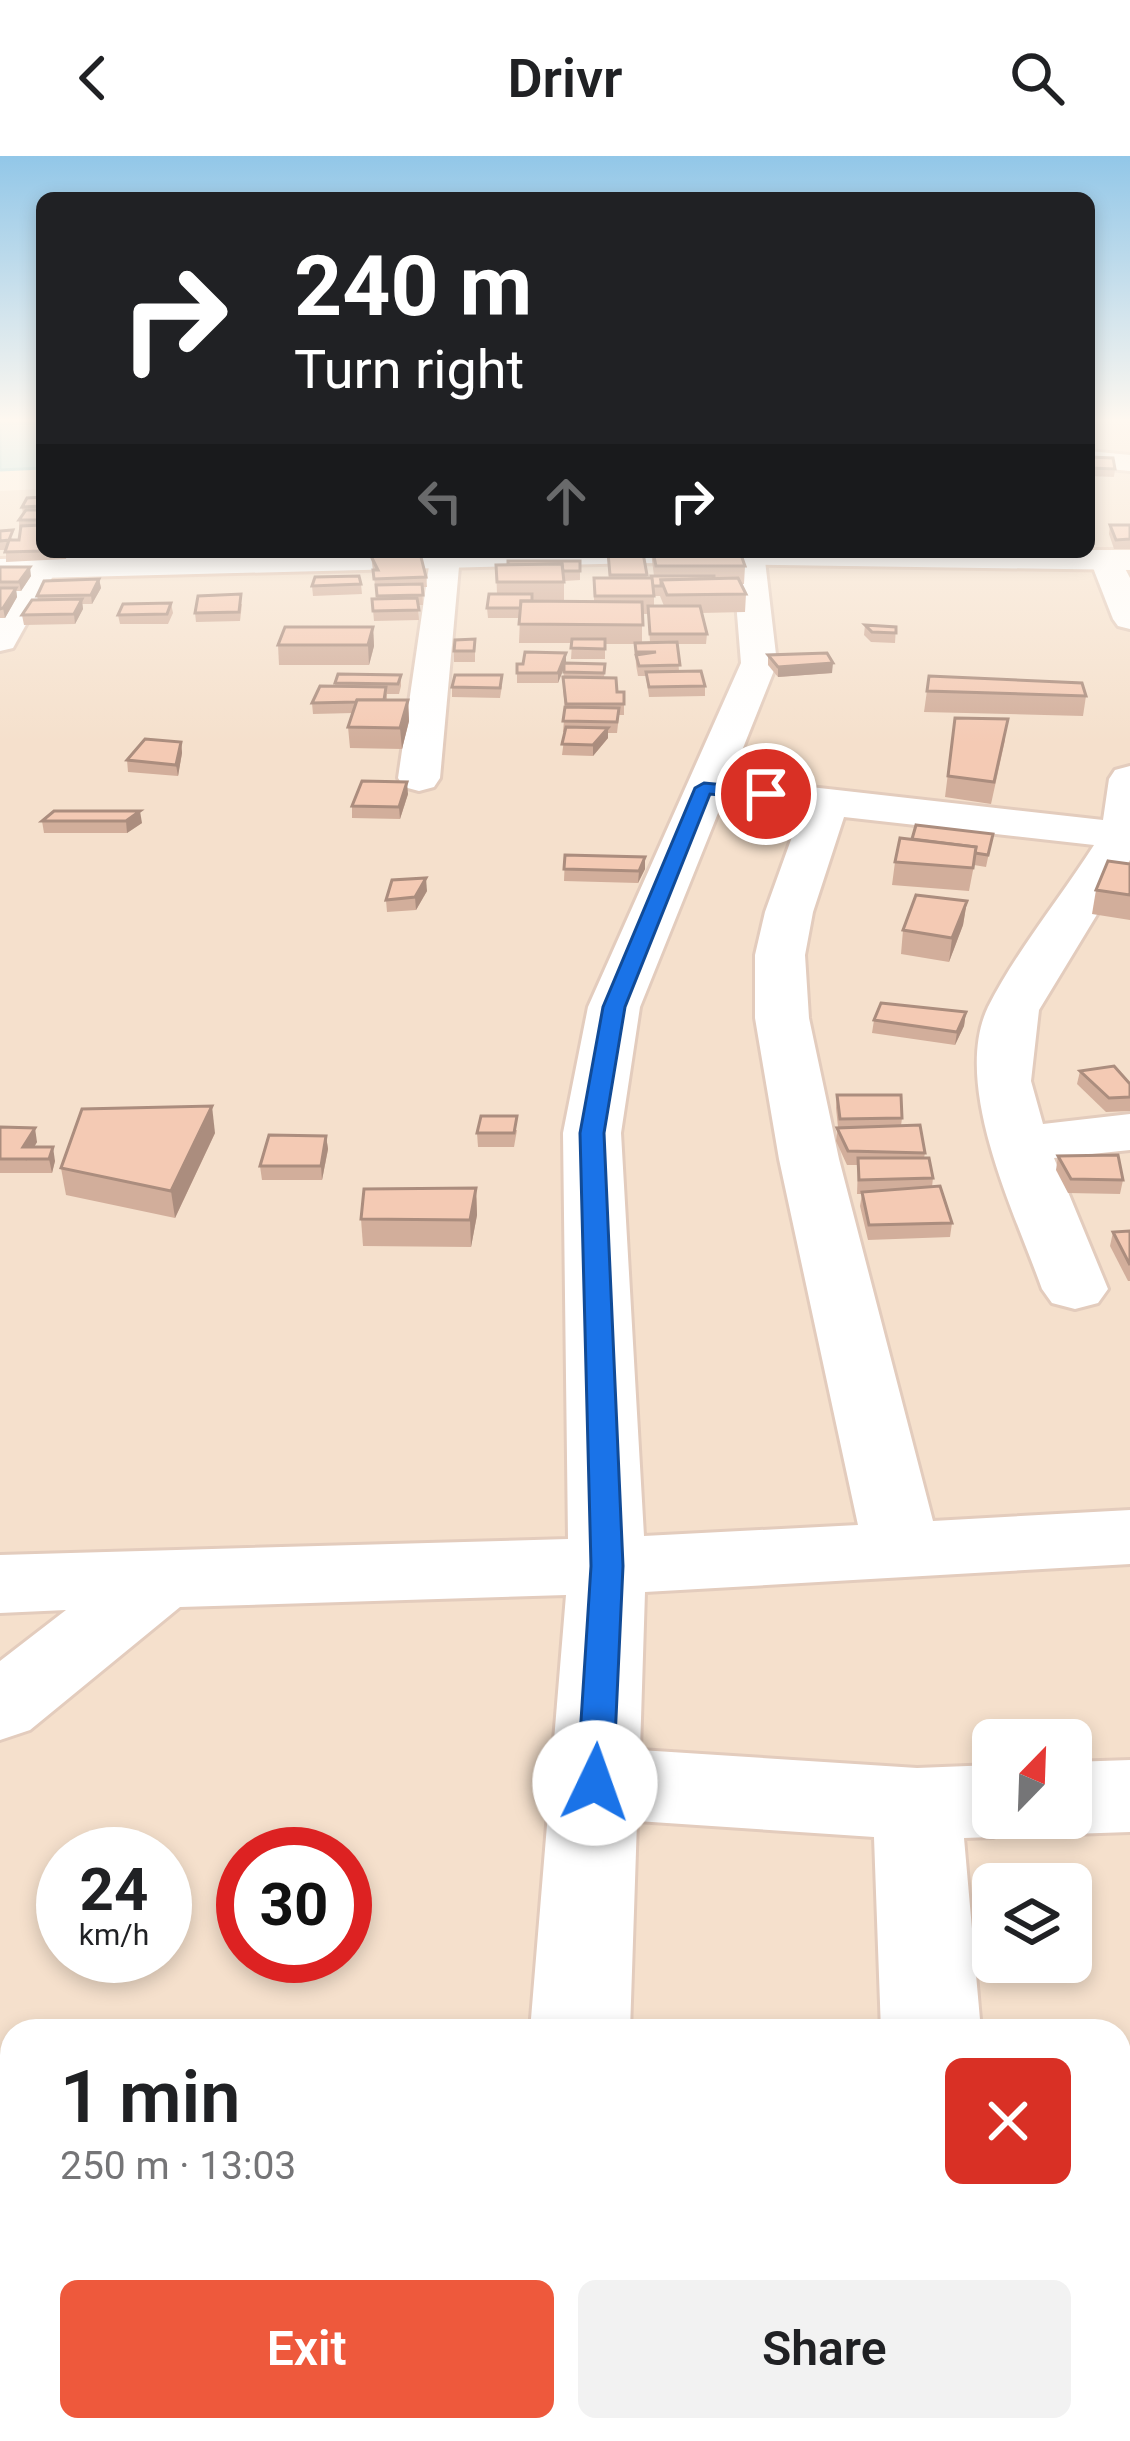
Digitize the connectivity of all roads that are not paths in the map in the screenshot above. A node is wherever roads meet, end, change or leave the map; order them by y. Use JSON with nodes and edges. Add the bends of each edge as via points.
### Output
{"nodes":[{"id":1,"x":222,"y":558,"type":"edge"},
{"id":2,"x":444,"y":558,"type":"edge"},
{"id":3,"x":749,"y":558,"type":"edge"},
{"id":4,"x":1095,"y":558,"type":"edge"},
{"id":5,"x":42,"y":567,"type":"junction"},
{"id":6,"x":0,"y":569,"type":"edge"},
{"id":7,"x":1130,"y":619,"type":"edge"},
{"id":8,"x":0,"y":640,"type":"edge"},
{"id":9,"x":418,"y":778,"type":"dead end"},
{"id":10,"x":1130,"y":779,"type":"edge"},
{"id":11,"x":704,"y":788,"type":"junction"},
{"id":12,"x":827,"y":801,"type":"junction"},
{"id":13,"x":1126,"y":835,"type":"edge"},
{"id":14,"x":1130,"y":1132,"type":"edge"},
{"id":15,"x":1019,"y":1144,"type":"junction"},
{"id":16,"x":1075,"y":1288,"type":"dead end"},
{"id":17,"x":1130,"y":1537,"type":"edge"},
{"id":18,"x":902,"y":1549,"type":"junction"},
{"id":19,"x":607,"y":1566,"type":"junction"},
{"id":20,"x":162,"y":1579,"type":"junction"},
{"id":21,"x":0,"y":1584,"type":"edge"},
{"id":22,"x":0,"y":1707,"type":"edge"},
{"id":23,"x":595,"y":1783,"type":"junction"},
{"id":24,"x":1130,"y":1796,"type":"edge"},
{"id":25,"x":1092,"y":1797,"type":"edge"},
{"id":26,"x":955,"y":1802,"type":"edge"},
{"id":27,"x":581,"y":2019,"type":"edge"},
{"id":28,"x":933,"y":2019,"type":"edge"}],
"edges":[{"from":1,"to":5,"type":"street"},
{"from":2,"to":9,"type":"street"},
{"from":3,"to":11,"type":"street","via":[[759,663]]},
{"from":4,"to":7,"type":"street"},
{"from":5,"to":6,"type":"street"},
{"from":5,"to":8,"type":"street"},
{"from":10,"to":13,"type":"street"},
{"from":11,"to":12,"type":"street"},
{"from":11,"to":19,"type":"street","via":[[614,1007],[592,1133]]},
{"from":12,"to":13,"type":"street"},
{"from":12,"to":18,"type":"street","via":[[780,955],[782,1018]]},
{"from":13,"to":15,"type":"street","via":[[1013,1010],[1003,1081]]},
{"from":14,"to":15,"type":"street"},
{"from":15,"to":16,"type":"street"},
{"from":17,"to":18,"type":"street"},
{"from":18,"to":19,"type":"street"},
{"from":19,"to":20,"type":"street"},
{"from":19,"to":23,"type":"street"},
{"from":20,"to":21,"type":"street"},
{"from":20,"to":22,"type":"street"},
{"from":23,"to":26,"type":"street"},
{"from":23,"to":27,"type":"street"},
{"from":24,"to":25,"type":"street"},
{"from":26,"to":28,"type":"street"}]}
